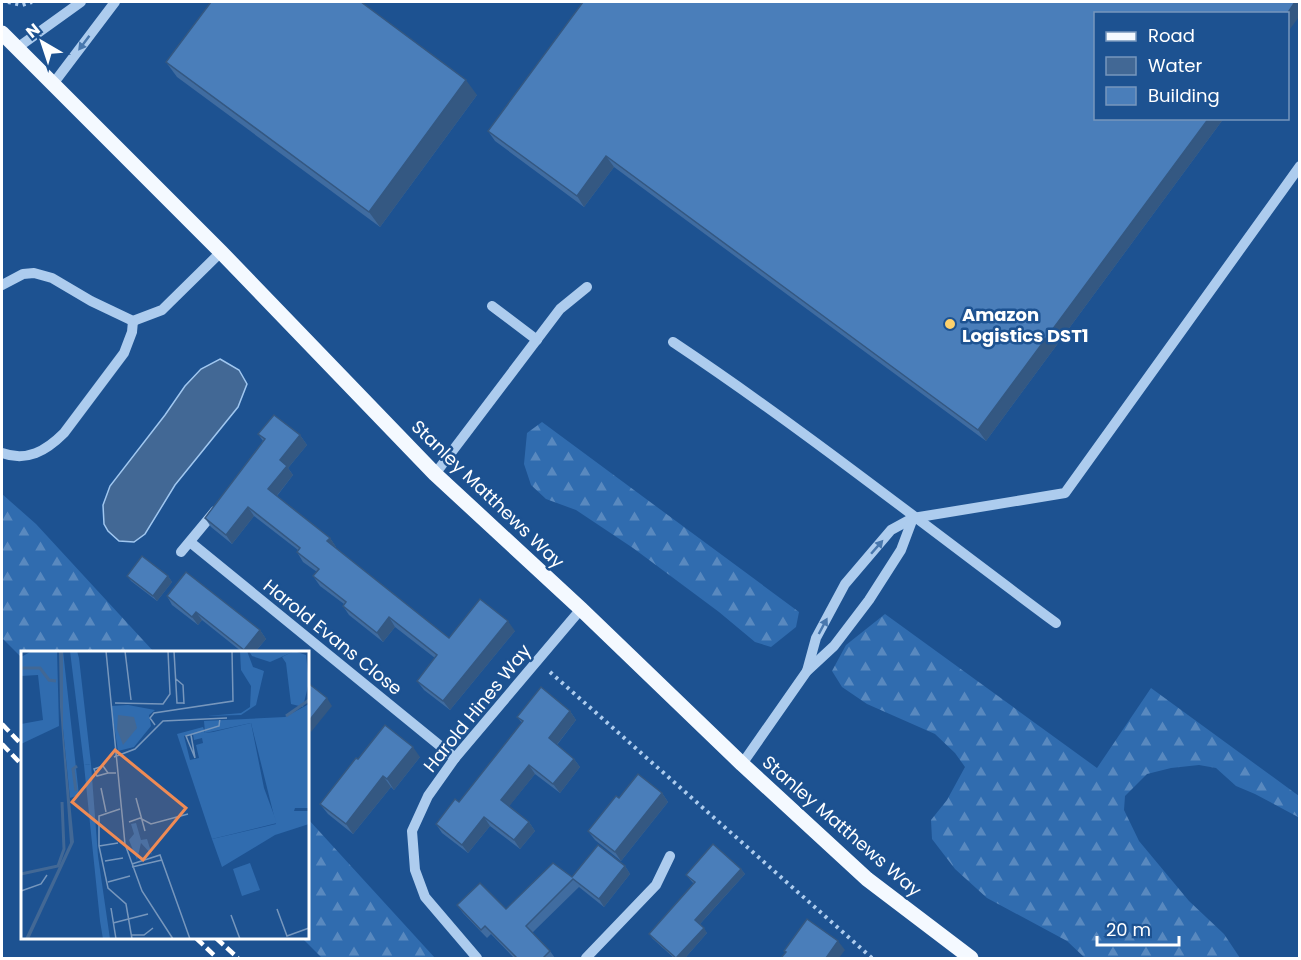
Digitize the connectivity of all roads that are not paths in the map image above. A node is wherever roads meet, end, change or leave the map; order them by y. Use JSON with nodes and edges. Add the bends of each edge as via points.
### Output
{"nodes":[{"id":1,"x":81,"y":2,"type":"edge"},
{"id":2,"x":115,"y":2,"type":"edge"},
{"id":3,"x":2,"y":33,"type":"edge"},
{"id":4,"x":17,"y":48,"type":"junction"},
{"id":5,"x":52,"y":84,"type":"junction"},
{"id":6,"x":1299,"y":166,"type":"edge"},
{"id":7,"x":221,"y":252,"type":"junction"},
{"id":8,"x":2,"y":285,"type":"edge"},
{"id":9,"x":587,"y":287,"type":"dead end"},
{"id":10,"x":492,"y":306,"type":"dead end"},
{"id":11,"x":133,"y":321,"type":"junction"},
{"id":12,"x":537,"y":340,"type":"junction"},
{"id":13,"x":673,"y":342,"type":"dead end"},
{"id":14,"x":2,"y":453,"type":"edge"},
{"id":15,"x":435,"y":474,"type":"junction"},
{"id":16,"x":219,"y":505,"type":"edge"},
{"id":17,"x":914,"y":518,"type":"junction"},
{"id":18,"x":190,"y":542,"type":"junction"},
{"id":19,"x":181,"y":552,"type":"dead end"},
{"id":20,"x":581,"y":609,"type":"junction"},
{"id":21,"x":1056,"y":623,"type":"dead end"},
{"id":22,"x":807,"y":671,"type":"junction"},
{"id":23,"x":455,"y":758,"type":"junction"},
{"id":24,"x":742,"y":764,"type":"junction"},
{"id":25,"x":670,"y":856,"type":"dead end"},
{"id":26,"x":477,"y":958,"type":"edge"},
{"id":27,"x":586,"y":958,"type":"edge"},
{"id":28,"x":971,"y":958,"type":"edge"}],
"edges":[{"from":1,"to":4,"type":"street"},
{"from":2,"to":5,"type":"street","one_way":true},
{"from":3,"to":4,"type":"main road","name":"Stanley Matthews Way"},
{"from":4,"to":5,"type":"main road","name":"Stanley Matthews Way"},
{"from":5,"to":7,"type":"main road","name":"Stanley Matthews Way"},
{"from":6,"to":17,"type":"street","via":[[1065,493]]},
{"from":7,"to":11,"type":"street","via":[[162,310]]},
{"from":7,"to":15,"type":"main road","name":"Stanley Matthews Way"},
{"from":8,"to":11,"type":"street","via":[[34,273],[52,278]]},
{"from":9,"to":12,"type":"street","via":[[560,309]]},
{"from":10,"to":12,"type":"street"},
{"from":11,"to":14,"type":"street","via":[[124,353],[64,433],[35,455]]},
{"from":12,"to":15,"type":"street"},
{"from":13,"to":17,"type":"street"},
{"from":15,"to":20,"type":"main road","name":"Stanley Matthews Way"},
{"from":16,"to":18,"type":"street"},
{"from":17,"to":21,"type":"street"},
{"from":17,"to":22,"type":"street","via":[[901,550],[869,600],[834,646]]},
{"from":22,"to":17,"type":"street","one_way":true,"via":[[816,638],[845,584],[891,530]]},
{"from":18,"to":19,"type":"street"},
{"from":18,"to":23,"type":"street","name":"Harold Evans Close"},
{"from":20,"to":23,"type":"street","name":"Harold Hines Way"},
{"from":20,"to":24,"type":"main road","name":"Stanley Matthews Way"},
{"from":22,"to":24,"type":"street"},
{"from":23,"to":26,"type":"street","name":"Harold Hines Way","via":[[428,796],[411,831],[415,870],[425,897]]},
{"from":24,"to":28,"type":"main road","name":"Stanley Matthews Way","via":[[867,879]]},
{"from":25,"to":27,"type":"street","via":[[656,885]]}]}
